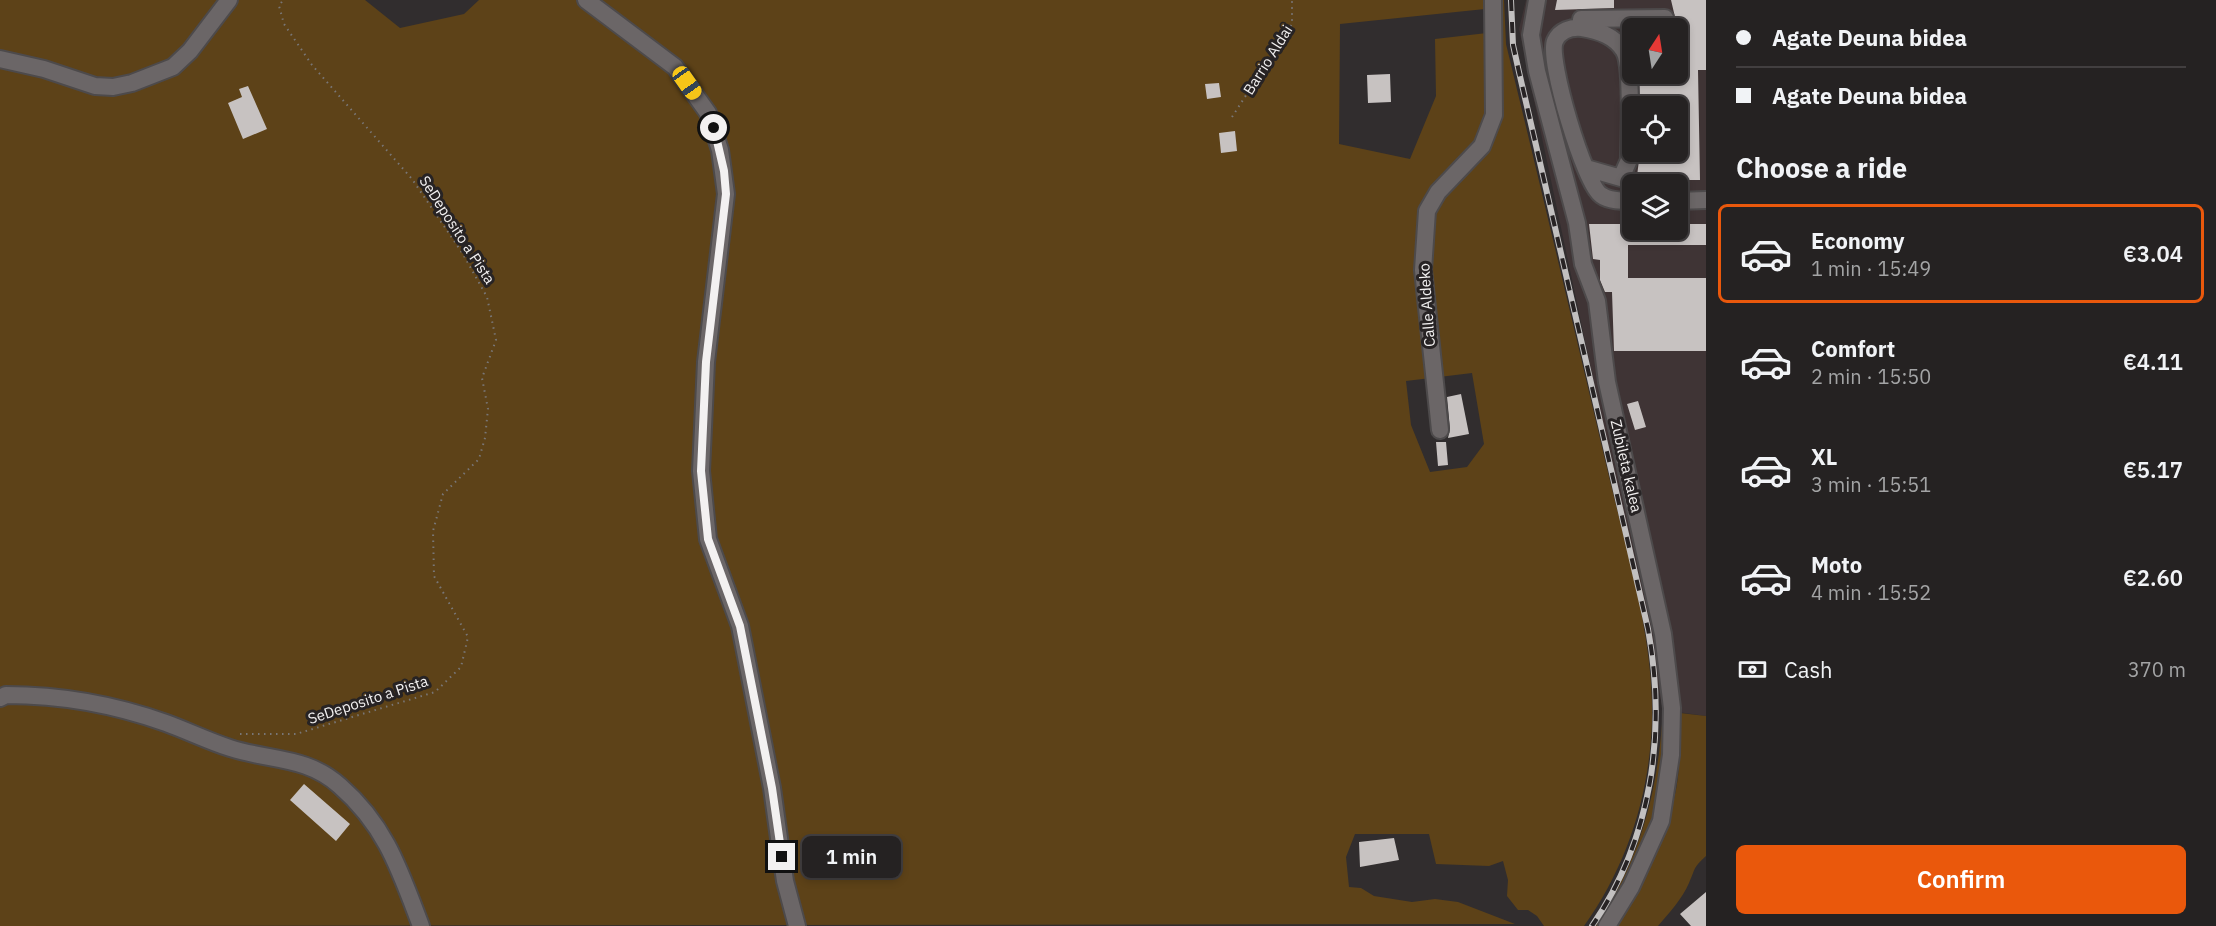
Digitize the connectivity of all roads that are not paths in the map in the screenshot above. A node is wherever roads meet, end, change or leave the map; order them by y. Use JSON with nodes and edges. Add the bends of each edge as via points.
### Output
{"nodes":[{"id":1,"x":230,"y":0,"type":"edge"},
{"id":2,"x":586,"y":0,"type":"edge"},
{"id":3,"x":1493,"y":0,"type":"edge"},
{"id":4,"x":1537,"y":0,"type":"edge"},
{"id":5,"x":1622,"y":19,"type":"edge"},
{"id":6,"x":1581,"y":28,"type":"junction"},
{"id":7,"x":0,"y":58,"type":"edge"},
{"id":8,"x":1555,"y":106,"type":"junction"},
{"id":9,"x":1586,"y":168,"type":"junction"},
{"id":10,"x":1622,"y":199,"type":"edge"},
{"id":11,"x":1706,"y":200,"type":"edge"},
{"id":12,"x":1688,"y":201,"type":"edge"},
{"id":13,"x":1440,"y":430,"type":"dead end"},
{"id":14,"x":0,"y":699,"type":"edge"},
{"id":15,"x":421,"y":926,"type":"edge"},
{"id":16,"x":797,"y":926,"type":"edge"},
{"id":17,"x":1607,"y":926,"type":"edge"}],
"edges":[{"from":1,"to":7,"type":"street","via":[[173,67],[132,83],[95,86]]},
{"from":2,"to":16,"type":"street","via":[[675,67],[708,113],[720,150],[726,194],[706,362],[701,471],[708,539],[740,626],[772,788],[785,880]]},
{"from":3,"to":13,"type":"street","name":"Calle Aldeko","via":[[1494,115],[1482,146],[1438,192],[1427,211],[1423,270]]},
{"from":4,"to":8,"type":"street","name":"Zubileta kalea","via":[[1531,35]]},
{"from":5,"to":6,"type":"street","via":[[1581,19]]},
{"from":6,"to":8,"type":"street","via":[[1561,32],[1555,42]]},
{"from":6,"to":9,"type":"street","via":[[1602,32],[1617,42],[1626,54],[1628,72],[1627,170],[1621,178]]},
{"from":8,"to":9,"type":"street"},
{"from":8,"to":17,"type":"street","name":"Zubileta kalea","via":[[1583,264],[1597,301],[1607,382],[1663,634],[1672,708],[1671,755],[1661,821],[1631,887]]},
{"from":9,"to":10,"type":"street","via":[[1591,184],[1601,195]]},
{"from":11,"to":12,"type":"street"},
{"from":14,"to":15,"type":"street","via":[[6,695],[46,695],[93,701],[230,748],[298,761],[318,770],[360,804],[388,843]]}]}
